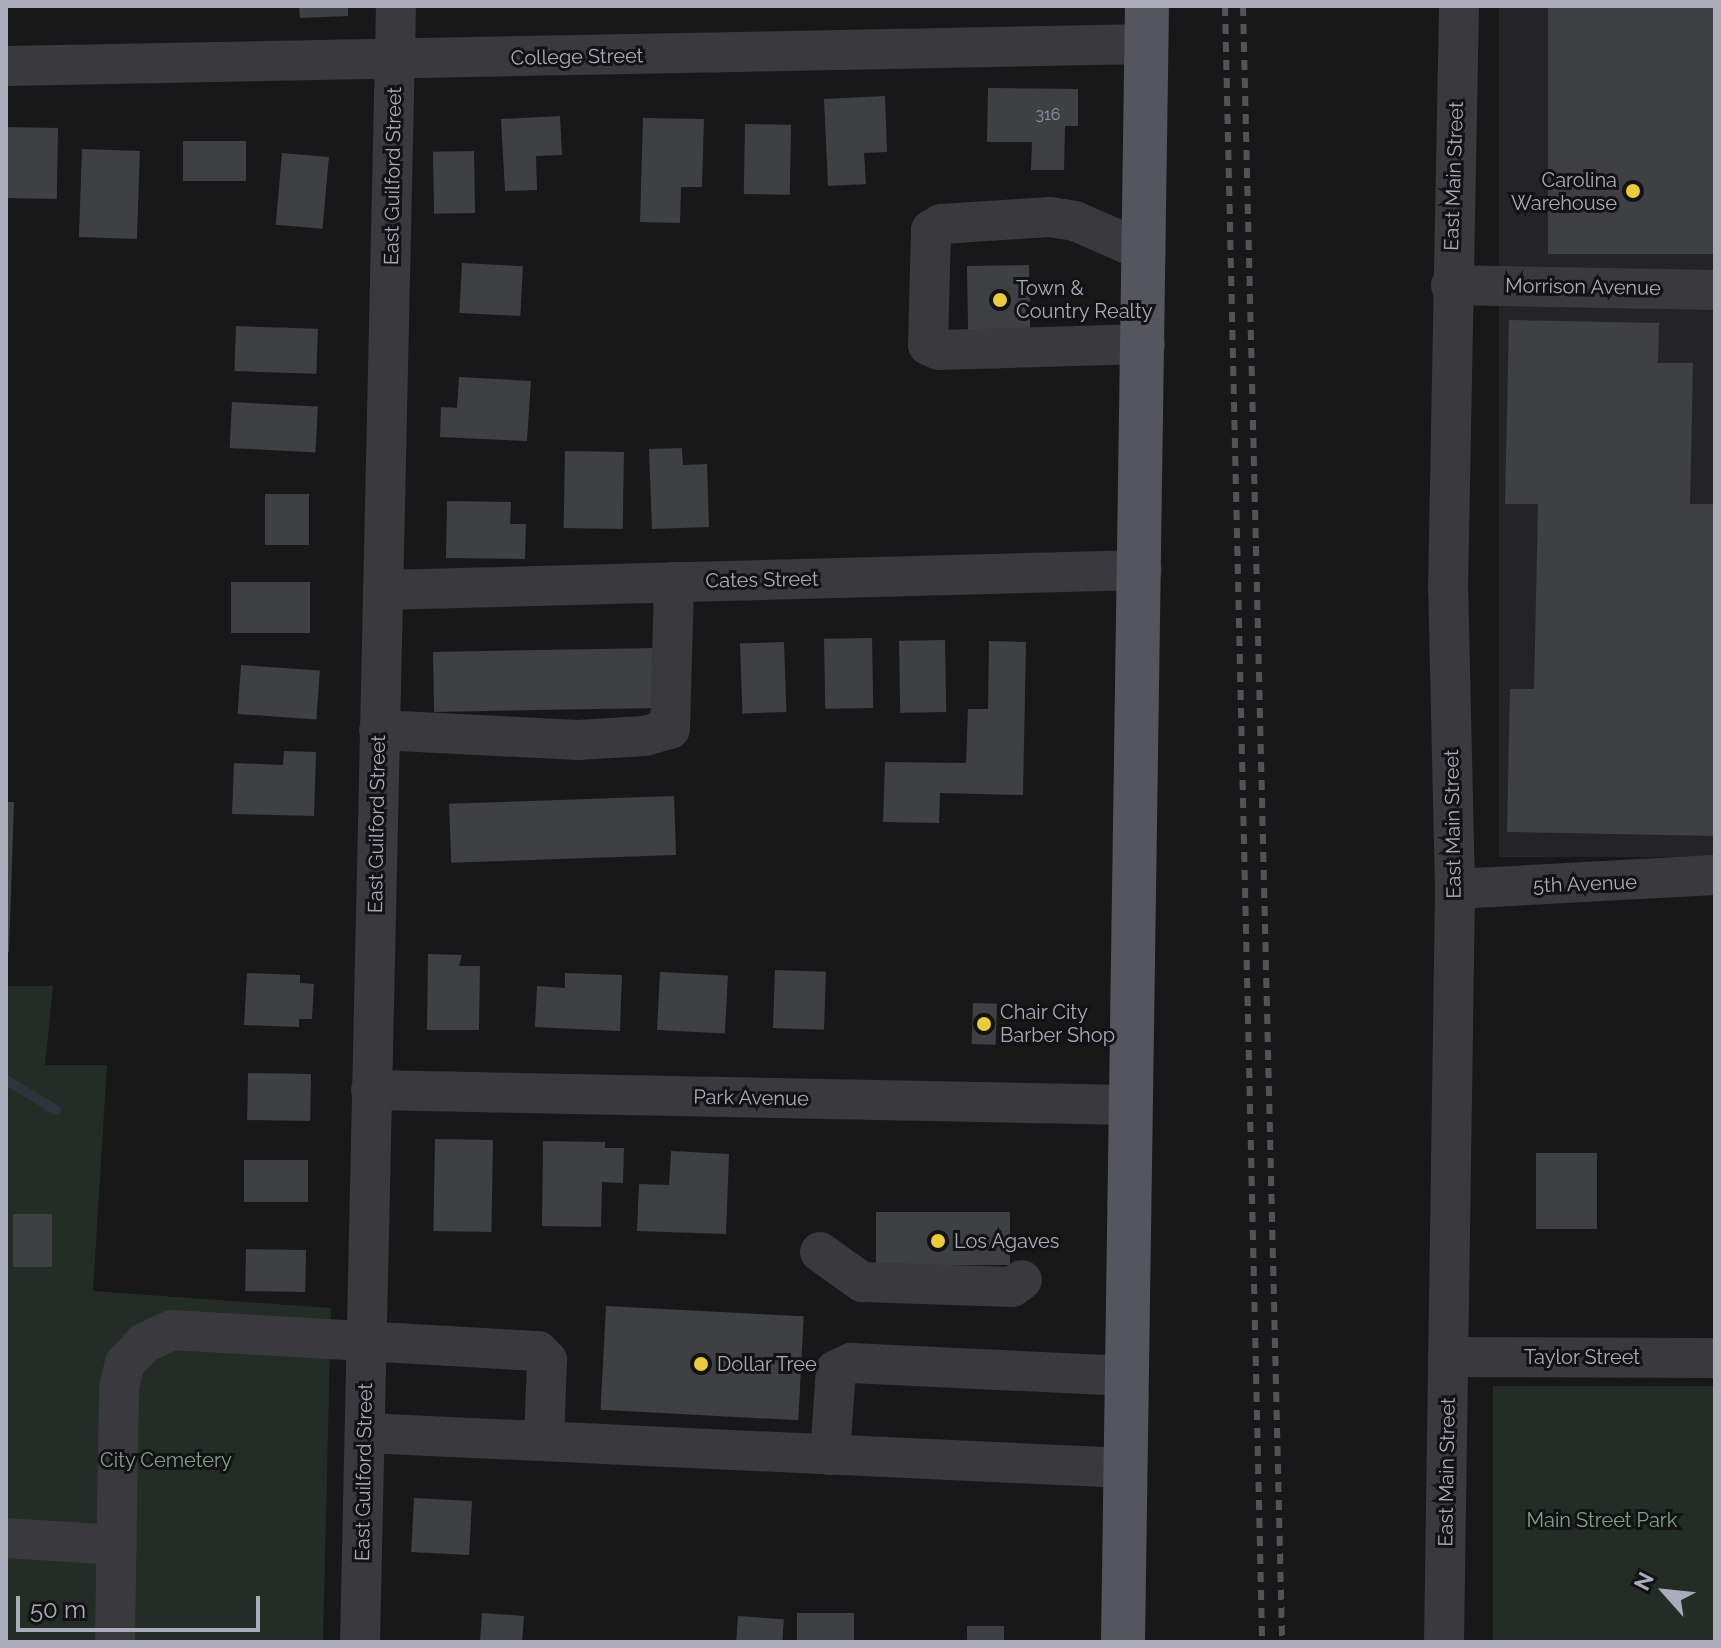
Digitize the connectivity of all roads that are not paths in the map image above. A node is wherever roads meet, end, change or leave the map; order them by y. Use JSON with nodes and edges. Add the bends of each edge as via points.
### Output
{"nodes":[{"id":1,"x":396,"y":6,"type":"edge"},
{"id":2,"x":1459,"y":6,"type":"edge"},
{"id":3,"x":1147,"y":25,"type":"edge"},
{"id":4,"x":396,"y":61,"type":"junction"},
{"id":5,"x":6,"y":66,"type":"edge"},
{"id":6,"x":1146,"y":252,"type":"junction"},
{"id":7,"x":1451,"y":285,"type":"junction"},
{"id":8,"x":1715,"y":290,"type":"edge"},
{"id":9,"x":1145,"y":344,"type":"junction"},
{"id":10,"x":1142,"y":570,"type":"junction"},
{"id":11,"x":674,"y":582,"type":"junction"},
{"id":12,"x":383,"y":590,"type":"junction"},
{"id":13,"x":379,"y":730,"type":"junction"},
{"id":14,"x":1715,"y":875,"type":"edge"},
{"id":15,"x":1455,"y":889,"type":"junction"},
{"id":16,"x":371,"y":1090,"type":"junction"},
{"id":17,"x":1131,"y":1105,"type":"junction"},
{"id":18,"x":820,"y":1252,"type":"dead end"},
{"id":19,"x":1022,"y":1280,"type":"dead end"},
{"id":20,"x":367,"y":1341,"type":"junction"},
{"id":21,"x":1448,"y":1357,"type":"junction"},
{"id":22,"x":1715,"y":1358,"type":"edge"},
{"id":23,"x":1127,"y":1376,"type":"junction"},
{"id":24,"x":365,"y":1433,"type":"junction"},
{"id":25,"x":544,"y":1441,"type":"junction"},
{"id":26,"x":830,"y":1455,"type":"junction"},
{"id":27,"x":1125,"y":1468,"type":"junction"},
{"id":28,"x":6,"y":1538,"type":"edge"},
{"id":29,"x":117,"y":1545,"type":"junction"},
{"id":30,"x":115,"y":1642,"type":"edge"},
{"id":31,"x":360,"y":1642,"type":"edge"},
{"id":32,"x":1123,"y":1642,"type":"edge"},
{"id":33,"x":1444,"y":1642,"type":"edge"}],
"edges":[{"from":1,"to":4,"type":"street","name":"East Guilford Street"},
{"from":2,"to":7,"type":"street","name":"East Main Street"},
{"from":3,"to":4,"type":"street","name":"College Street"},
{"from":3,"to":6,"type":"main road"},
{"from":4,"to":5,"type":"street","name":"College Street"},
{"from":4,"to":12,"type":"street","name":"East Guilford Street"},
{"from":6,"to":9,"type":"main road"},
{"from":6,"to":9,"type":"street","via":[[1075,221],[1050,217],[941,224],[931,230],[928,345],[939,350]]},
{"from":7,"to":8,"type":"street","name":"Morrison Avenue"},
{"from":7,"to":15,"type":"street","name":"East Main Street","via":[[1448,590]]},
{"from":9,"to":10,"type":"main road"},
{"from":10,"to":11,"type":"street","name":"Cates Street"},
{"from":10,"to":17,"type":"main road"},
{"from":11,"to":12,"type":"street","name":"Cates Street"},
{"from":11,"to":13,"type":"street","via":[[670,729],[578,740]]},
{"from":12,"to":13,"type":"street","name":"East Guilford Street"},
{"from":13,"to":16,"type":"street","name":"East Guilford Street"},
{"from":14,"to":15,"type":"street","name":"5th Avenue"},
{"from":15,"to":21,"type":"street","name":"East Main Street"},
{"from":16,"to":17,"type":"street","name":"Park Avenue"},
{"from":16,"to":20,"type":"street","name":"East Guilford Street"},
{"from":17,"to":23,"type":"main road"},
{"from":18,"to":19,"type":"street","via":[[862,1282],[1012,1287]]},
{"from":20,"to":24,"type":"street","name":"East Guilford Street"},
{"from":20,"to":25,"type":"street","via":[[538,1351],[547,1360]]},
{"from":20,"to":29,"type":"street","via":[[172,1330],[144,1343],[125,1363],[119,1388]]},
{"from":21,"to":22,"type":"street","name":"Taylor Street"},
{"from":21,"to":33,"type":"street","name":"East Main Street"},
{"from":23,"to":26,"type":"street","via":[[851,1363],[836,1370]]},
{"from":23,"to":27,"type":"main road"},
{"from":24,"to":25,"type":"street"},
{"from":24,"to":31,"type":"street","name":"East Guilford Street"},
{"from":25,"to":26,"type":"street"},
{"from":26,"to":27,"type":"street"},
{"from":27,"to":32,"type":"main road"},
{"from":28,"to":29,"type":"street"},
{"from":29,"to":30,"type":"street"}]}
